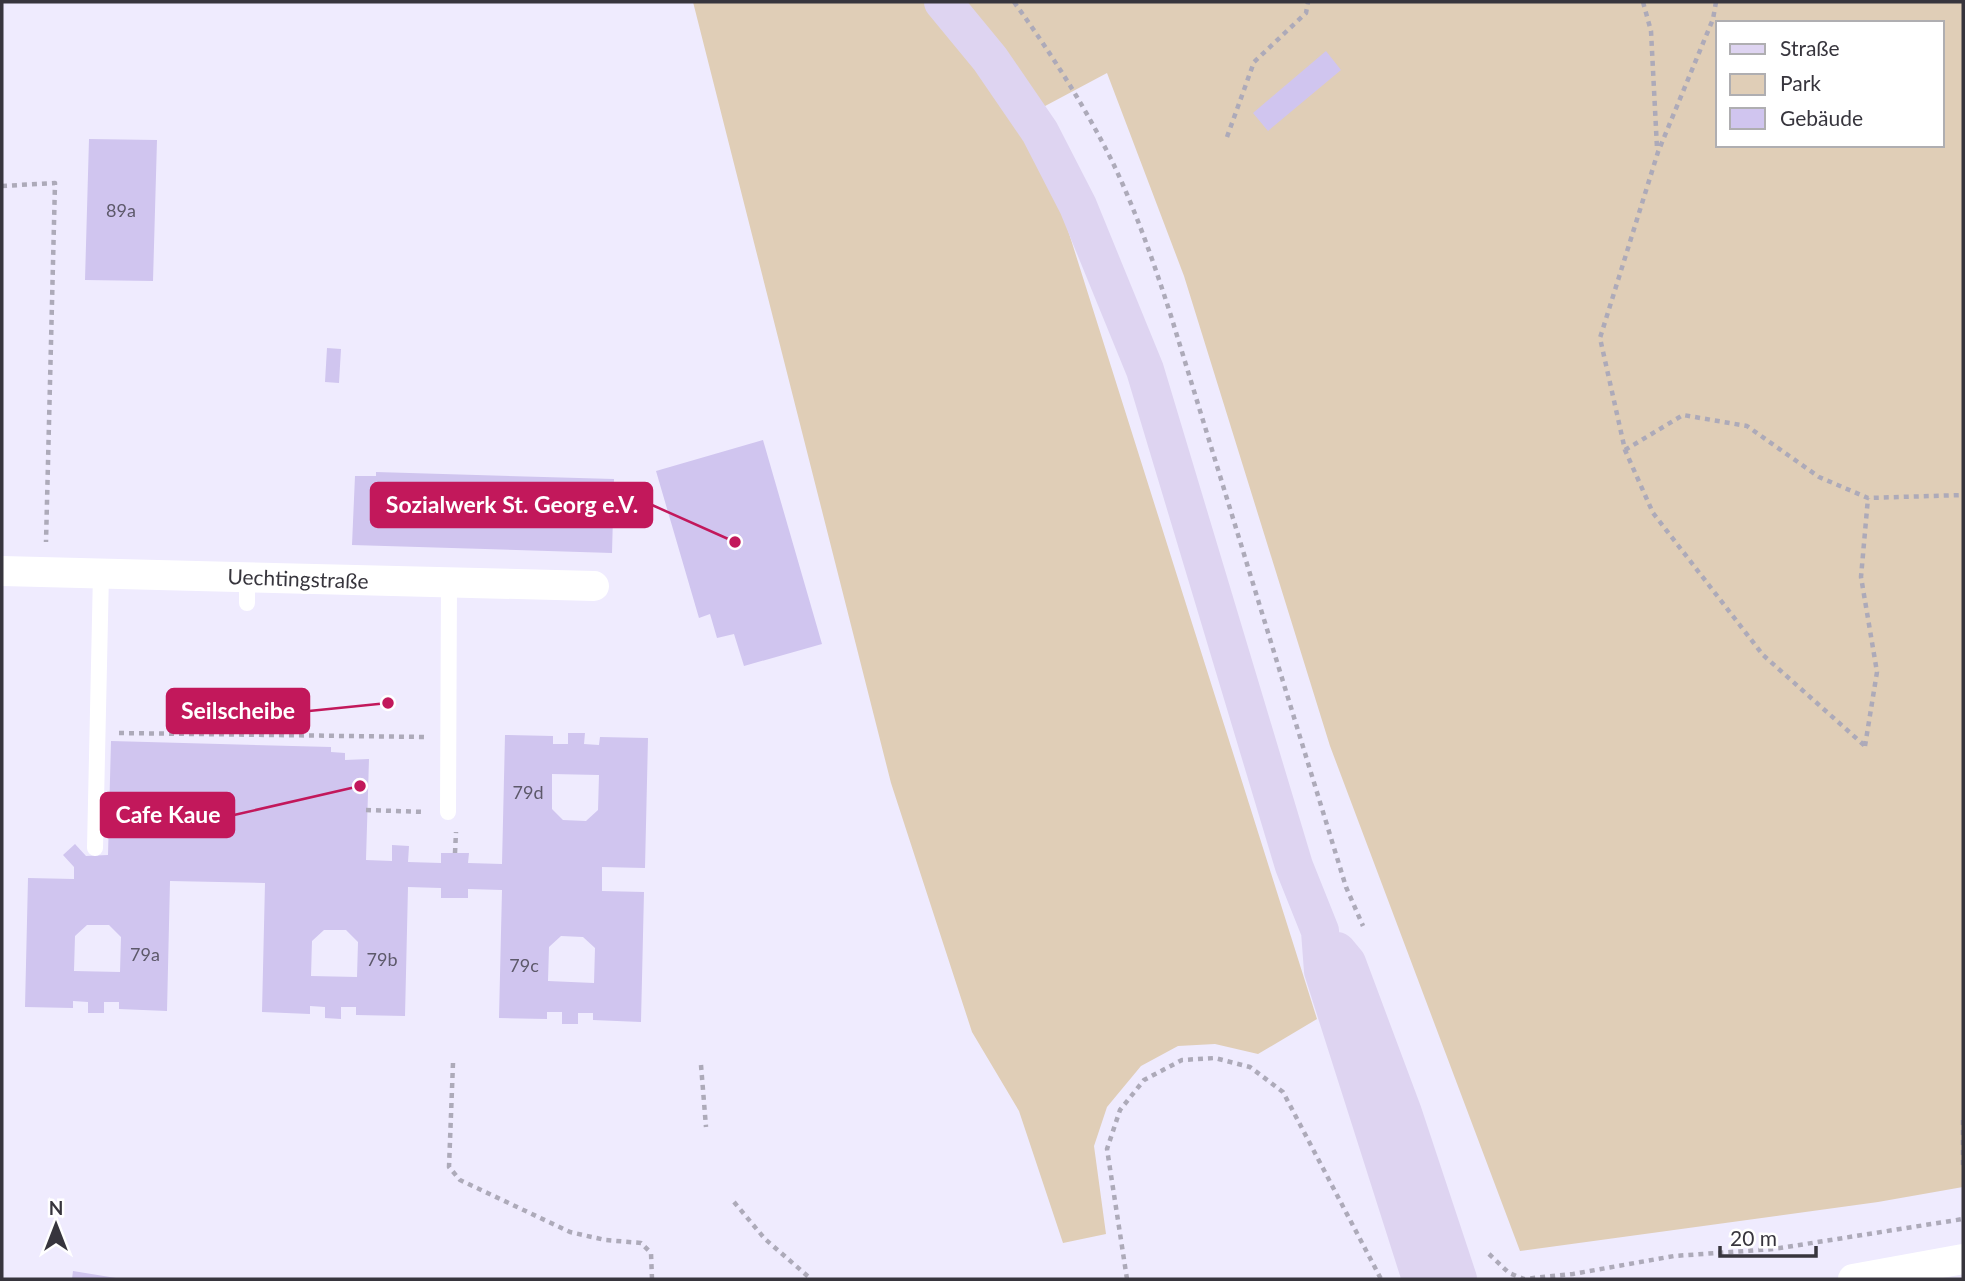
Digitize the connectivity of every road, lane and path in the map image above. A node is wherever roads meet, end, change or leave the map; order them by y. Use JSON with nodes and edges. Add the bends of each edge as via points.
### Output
{"nodes":[{"id":1,"x":943,"y":2,"type":"edge"},
{"id":2,"x":1014,"y":2,"type":"edge"},
{"id":3,"x":1308,"y":2,"type":"edge"},
{"id":4,"x":1643,"y":2,"type":"edge"},
{"id":5,"x":1716,"y":2,"type":"edge"},
{"id":6,"x":1227,"y":137,"type":"dead end"},
{"id":7,"x":1658,"y":152,"type":"junction"},
{"id":8,"x":2,"y":187,"type":"edge"},
{"id":9,"x":1625,"y":450,"type":"junction"},
{"id":10,"x":1963,"y":495,"type":"edge"},
{"id":11,"x":1868,"y":498,"type":"junction"},
{"id":12,"x":2,"y":571,"type":"edge"},
{"id":13,"x":45,"y":572,"type":"junction"},
{"id":14,"x":101,"y":573,"type":"junction"},
{"id":15,"x":449,"y":582,"type":"junction"},
{"id":16,"x":594,"y":586,"type":"dead end"},
{"id":17,"x":97,"y":733,"type":"junction"},
{"id":18,"x":448,"y":737,"type":"junction"},
{"id":19,"x":366,"y":810,"type":"dead end"},
{"id":20,"x":448,"y":813,"type":"joint"},
{"id":21,"x":95,"y":848,"type":"dead end"},
{"id":22,"x":1320,"y":931,"type":"junction"},
{"id":23,"x":1367,"y":935,"type":"dead end"},
{"id":24,"x":453,"y":1063,"type":"dead end"},
{"id":25,"x":701,"y":1065,"type":"dead end"},
{"id":26,"x":1963,"y":1120,"type":"edge"},
{"id":27,"x":706,"y":1127,"type":"dead end"},
{"id":28,"x":1963,"y":1168,"type":"edge"},
{"id":29,"x":734,"y":1202,"type":"dead end"},
{"id":30,"x":1963,"y":1219,"type":"edge"},
{"id":31,"x":1487,"y":1253,"type":"dead end"},
{"id":32,"x":1963,"y":1259,"type":"edge"},
{"id":33,"x":652,"y":1279,"type":"edge"},
{"id":34,"x":811,"y":1279,"type":"edge"},
{"id":35,"x":1127,"y":1279,"type":"edge"},
{"id":36,"x":1381,"y":1279,"type":"edge"},
{"id":37,"x":1421,"y":1279,"type":"edge"},
{"id":38,"x":1458,"y":1279,"type":"edge"},
{"id":39,"x":1853,"y":1279,"type":"edge"}],
"edges":[{"from":1,"to":22,"type":"main road","via":[[990,59],[1040,132],[1078,206],[1144,370],[1294,866]]},
{"from":2,"to":23,"type":"path","via":[[1059,64],[1112,161],[1144,235],[1346,887]]},
{"from":3,"to":6,"type":"path","via":[[1306,13],[1254,62]]},
{"from":4,"to":7,"type":"path","via":[[1651,31]]},
{"from":5,"to":7,"type":"path"},
{"from":7,"to":9,"type":"path","via":[[1600,338]]},
{"from":8,"to":13,"type":"path","via":[[55,183]]},
{"from":9,"to":11,"type":"path","via":[[1683,415],[1747,426],[1819,477]]},
{"from":9,"to":11,"type":"path","via":[[1653,513],[1763,655],[1865,746],[1877,672],[1861,576]]},
{"from":10,"to":11,"type":"path"},
{"from":12,"to":13,"type":"street","name":"Uechtingstraße"},
{"from":13,"to":14,"type":"street","name":"Uechtingstraße"},
{"from":14,"to":15,"type":"street","name":"Uechtingstraße","via":[[247,590]]},
{"from":14,"to":17,"type":"lane"},
{"from":15,"to":16,"type":"street","name":"Uechtingstraße"},
{"from":15,"to":18,"type":"lane"},
{"from":17,"to":18,"type":"path"},
{"from":17,"to":21,"type":"lane"},
{"from":18,"to":20,"type":"lane"},
{"from":19,"to":20,"type":"path"},
{"from":22,"to":37,"type":"main road","via":[[1323,971]]},
{"from":22,"to":38,"type":"main road","via":[[1347,963]]},
{"from":24,"to":33,"type":"path","via":[[449,1167],[460,1180],[570,1232],[641,1243],[651,1253]]},
{"from":25,"to":27,"type":"path"},
{"from":26,"to":28,"type":"path"},
{"from":29,"to":34,"type":"path","via":[[765,1238]]},
{"from":30,"to":31,"type":"path","via":[[1774,1249],[1674,1256],[1524,1279],[1509,1273]]},
{"from":32,"to":39,"type":"street"},
{"from":35,"to":36,"type":"path","via":[[1107,1149],[1120,1110],[1144,1080],[1182,1060],[1215,1058],[1250,1066],[1283,1092]]}]}
